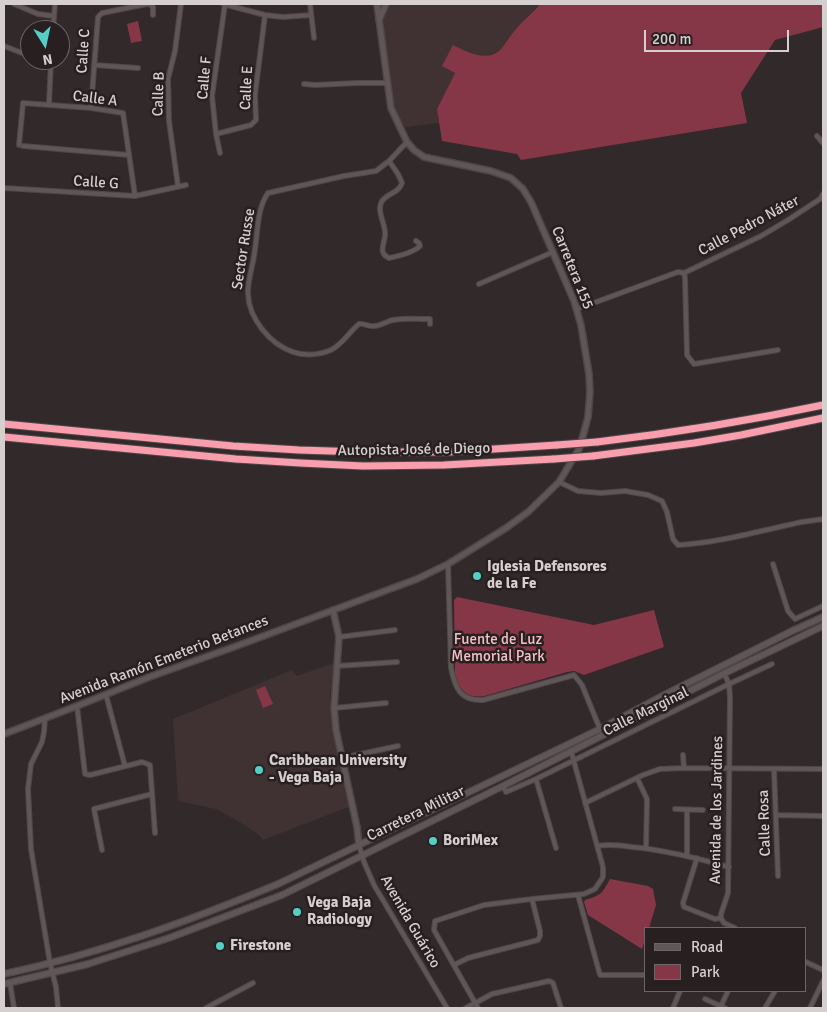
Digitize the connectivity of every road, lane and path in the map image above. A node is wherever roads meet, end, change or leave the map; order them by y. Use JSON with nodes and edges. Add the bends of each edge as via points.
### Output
{"nodes":[{"id":1,"x":14,"y":4,"type":"edge"},
{"id":2,"x":54,"y":4,"type":"edge"},
{"id":3,"x":148,"y":4,"type":"edge"},
{"id":4,"x":181,"y":4,"type":"edge"},
{"id":5,"x":224,"y":4,"type":"edge"},
{"id":6,"x":310,"y":4,"type":"edge"},
{"id":7,"x":377,"y":4,"type":"edge"},
{"id":8,"x":386,"y":4,"type":"edge"},
{"id":9,"x":153,"y":14,"type":"dead end"},
{"id":10,"x":265,"y":15,"type":"junction"},
{"id":11,"x":311,"y":15,"type":"junction"},
{"id":12,"x":54,"y":16,"type":"junction"},
{"id":13,"x":54,"y":20,"type":"edge"},
{"id":14,"x":379,"y":20,"type":"junction"},
{"id":15,"x":314,"y":38,"type":"dead end"},
{"id":16,"x":4,"y":46,"type":"edge"},
{"id":17,"x":20,"y":52,"type":"edge"},
{"id":18,"x":94,"y":65,"type":"junction"},
{"id":19,"x":138,"y":68,"type":"dead end"},
{"id":20,"x":51,"y":70,"type":"edge"},
{"id":21,"x":388,"y":83,"type":"junction"},
{"id":22,"x":304,"y":84,"type":"dead end"},
{"id":23,"x":49,"y":105,"type":"junction"},
{"id":24,"x":91,"y":108,"type":"junction"},
{"id":25,"x":216,"y":134,"type":"junction"},
{"id":26,"x":817,"y":136,"type":"dead end"},
{"id":27,"x":823,"y":141,"type":"edge"},
{"id":28,"x":407,"y":142,"type":"junction"},
{"id":29,"x":220,"y":153,"type":"dead end"},
{"id":30,"x":129,"y":155,"type":"junction"},
{"id":31,"x":389,"y":161,"type":"junction"},
{"id":32,"x":186,"y":185,"type":"dead end"},
{"id":33,"x":178,"y":186,"type":"junction"},
{"id":34,"x":4,"y":188,"type":"edge"},
{"id":35,"x":823,"y":194,"type":"edge"},
{"id":36,"x":135,"y":196,"type":"junction"},
{"id":37,"x":416,"y":241,"type":"dead end"},
{"id":38,"x":553,"y":252,"type":"junction"},
{"id":39,"x":684,"y":273,"type":"junction"},
{"id":40,"x":480,"y":284,"type":"dead end"},
{"id":41,"x":577,"y":310,"type":"junction"},
{"id":42,"x":430,"y":324,"type":"dead end"},
{"id":43,"x":778,"y":350,"type":"dead end"},
{"id":44,"x":823,"y":405,"type":"edge"},
{"id":45,"x":823,"y":418,"type":"edge"},
{"id":46,"x":4,"y":424,"type":"edge"},
{"id":47,"x":4,"y":437,"type":"edge"},
{"id":48,"x":559,"y":482,"type":"junction"},
{"id":49,"x":823,"y":519,"type":"edge"},
{"id":50,"x":448,"y":564,"type":"junction"},
{"id":51,"x":774,"y":564,"type":"dead end"},
{"id":52,"x":823,"y":606,"type":"edge"},
{"id":53,"x":333,"y":610,"type":"junction"},
{"id":54,"x":823,"y":617,"type":"edge"},
{"id":55,"x":795,"y":619,"type":"junction"},
{"id":56,"x":823,"y":626,"type":"edge"},
{"id":57,"x":395,"y":630,"type":"dead end"},
{"id":58,"x":792,"y":631,"type":"junction"},
{"id":59,"x":339,"y":637,"type":"junction"},
{"id":60,"x":398,"y":662,"type":"dead end"},
{"id":61,"x":772,"y":664,"type":"dead end"},
{"id":62,"x":337,"y":666,"type":"junction"},
{"id":63,"x":722,"y":667,"type":"junction"},
{"id":64,"x":725,"y":673,"type":"junction"},
{"id":65,"x":729,"y":684,"type":"junction"},
{"id":66,"x":106,"y":695,"type":"junction"},
{"id":67,"x":386,"y":703,"type":"dead end"},
{"id":68,"x":77,"y":706,"type":"junction"},
{"id":69,"x":334,"y":708,"type":"junction"},
{"id":70,"x":45,"y":718,"type":"junction"},
{"id":71,"x":600,"y":729,"type":"junction"},
{"id":72,"x":4,"y":734,"type":"edge"},
{"id":73,"x":398,"y":746,"type":"dead end"},
{"id":74,"x":571,"y":751,"type":"junction"},
{"id":75,"x":683,"y":755,"type":"dead end"},
{"id":76,"x":342,"y":758,"type":"junction"},
{"id":77,"x":574,"y":761,"type":"junction"},
{"id":78,"x":125,"y":766,"type":"junction"},
{"id":79,"x":684,"y":768,"type":"junction"},
{"id":80,"x":729,"y":768,"type":"junction"},
{"id":81,"x":774,"y":769,"type":"junction"},
{"id":82,"x":823,"y":769,"type":"edge"},
{"id":83,"x":637,"y":778,"type":"junction"},
{"id":84,"x":536,"y":779,"type":"junction"},
{"id":85,"x":503,"y":786,"type":"junction"},
{"id":86,"x":152,"y":794,"type":"junction"},
{"id":87,"x":585,"y":803,"type":"junction"},
{"id":88,"x":675,"y":809,"type":"dead end"},
{"id":89,"x":687,"y":810,"type":"junction"},
{"id":90,"x":703,"y":810,"type":"dead end"},
{"id":91,"x":776,"y":816,"type":"junction"},
{"id":92,"x":822,"y":816,"type":"dead end"},
{"id":93,"x":155,"y":833,"type":"dead end"},
{"id":94,"x":359,"y":845,"type":"junction"},
{"id":95,"x":597,"y":846,"type":"junction"},
{"id":96,"x":556,"y":848,"type":"dead end"},
{"id":97,"x":646,"y":848,"type":"junction"},
{"id":98,"x":102,"y":850,"type":"dead end"},
{"id":99,"x":362,"y":855,"type":"junction"},
{"id":100,"x":687,"y":855,"type":"junction"},
{"id":101,"x":697,"y":858,"type":"junction"},
{"id":102,"x":729,"y":867,"type":"junction"},
{"id":103,"x":778,"y":876,"type":"dead end"},
{"id":104,"x":578,"y":895,"type":"junction"},
{"id":105,"x":532,"y":899,"type":"junction"},
{"id":106,"x":721,"y":918,"type":"junction"},
{"id":107,"x":733,"y":927,"type":"edge"},
{"id":108,"x":807,"y":962,"type":"edge"},
{"id":109,"x":50,"y":963,"type":"junction"},
{"id":110,"x":454,"y":965,"type":"junction"},
{"id":111,"x":4,"y":969,"type":"edge"},
{"id":112,"x":823,"y":970,"type":"edge"},
{"id":113,"x":7,"y":973,"type":"edge"},
{"id":114,"x":53,"y":973,"type":"junction"},
{"id":115,"x":644,"y":975,"type":"edge"},
{"id":116,"x":823,"y":981,"type":"edge"},
{"id":117,"x":253,"y":983,"type":"dead end"},
{"id":118,"x":7,"y":984,"type":"edge"},
{"id":119,"x":680,"y":992,"type":"edge"},
{"id":120,"x":728,"y":992,"type":"edge"},
{"id":121,"x":773,"y":992,"type":"edge"},
{"id":122,"x":705,"y":999,"type":"dead end"},
{"id":123,"x":475,"y":1003,"type":"junction"},
{"id":124,"x":723,"y":1007,"type":"edge"},
{"id":125,"x":14,"y":1008,"type":"edge"},
{"id":126,"x":58,"y":1008,"type":"edge"},
{"id":127,"x":206,"y":1008,"type":"edge"},
{"id":128,"x":447,"y":1008,"type":"edge"},
{"id":129,"x":466,"y":1008,"type":"edge"},
{"id":130,"x":478,"y":1008,"type":"edge"},
{"id":131,"x":560,"y":1008,"type":"edge"},
{"id":132,"x":672,"y":1008,"type":"edge"},
{"id":133,"x":765,"y":1008,"type":"edge"},
{"id":134,"x":810,"y":1008,"type":"edge"}],
"edges":[{"from":1,"to":12,"type":"street","via":[[38,14]]},
{"from":2,"to":12,"type":"street"},
{"from":3,"to":9,"type":"street","name":"Calle C","via":[[153,7]]},
{"from":3,"to":18,"type":"street","name":"Calle C","via":[[102,13],[98,17]]},
{"from":4,"to":33,"type":"street","name":"Calle B","via":[[168,79],[169,121]]},
{"from":5,"to":10,"type":"street"},
{"from":5,"to":25,"type":"street","name":"Calle F","via":[[212,96]]},
{"from":6,"to":11,"type":"street"},
{"from":7,"to":14,"type":"street","name":"Carretera 155"},
{"from":8,"to":14,"type":"street"},
{"from":10,"to":11,"type":"street"},
{"from":10,"to":25,"type":"street","name":"Calle E","via":[[255,95],[256,120],[251,125]]},
{"from":11,"to":15,"type":"street"},
{"from":12,"to":13,"type":"street"},
{"from":14,"to":21,"type":"street","name":"Carretera 155"},
{"from":16,"to":17,"type":"street"},
{"from":18,"to":19,"type":"street"},
{"from":18,"to":24,"type":"street","name":"Calle C"},
{"from":20,"to":23,"type":"street"},
{"from":21,"to":22,"type":"street"},
{"from":21,"to":28,"type":"street","name":"Carretera 155","via":[[391,108]]},
{"from":23,"to":24,"type":"street","name":"Calle A"},
{"from":23,"to":30,"type":"street","name":"Calle A","via":[[23,103],[21,146]]},
{"from":24,"to":30,"type":"street","name":"Calle A","via":[[123,113]]},
{"from":25,"to":29,"type":"street","name":"Calle F"},
{"from":26,"to":27,"type":"street"},
{"from":28,"to":31,"type":"street","name":"Sector Russe"},
{"from":28,"to":38,"type":"street","name":"Carretera 155","via":[[424,156],[511,178],[531,202]]},
{"from":30,"to":36,"type":"street","name":"Calle A"},
{"from":31,"to":37,"type":"street","via":[[402,183],[382,201],[383,254],[389,258],[410,252],[419,248]]},
{"from":31,"to":42,"type":"street","name":"Sector Russe","via":[[376,171],[268,193],[262,203],[248,288],[251,310],[258,324],[275,341],[302,354],[332,349],[362,323],[376,326],[387,321],[430,319]]},
{"from":32,"to":33,"type":"street","name":"Calle G"},
{"from":33,"to":36,"type":"street","name":"Calle G"},
{"from":34,"to":36,"type":"street","name":"Calle G"},
{"from":35,"to":39,"type":"street","name":"Calle Pedro Náter","via":[[761,236]]},
{"from":38,"to":40,"type":"street"},
{"from":38,"to":41,"type":"street","name":"Carretera 155"},
{"from":39,"to":41,"type":"street","name":"Calle Pedro Náter","via":[[678,272]]},
{"from":39,"to":43,"type":"street","via":[[687,355],[694,364]]},
{"from":41,"to":48,"type":"street","name":"Carretera 155","via":[[589,374],[590,402],[579,449]]},
{"from":44,"to":46,"type":"highway","name":"Autopista José de Diego","bridge":true,"via":[[741,422],[597,442],[448,452],[233,446]]},
{"from":45,"to":47,"type":"highway","name":"Autopista José de Diego","bridge":true,"via":[[694,443],[593,456],[444,465],[300,464]]},
{"from":48,"to":49,"type":"street","via":[[578,491],[601,494],[625,492],[648,495],[662,501],[673,539],[678,545]]},
{"from":48,"to":50,"type":"street","name":"Carretera 155","via":[[519,520]]},
{"from":50,"to":53,"type":"street","name":"Carretera 155"},
{"from":50,"to":71,"type":"street","via":[[451,668],[454,684],[462,694],[472,700],[483,700],[574,675],[582,685]]},
{"from":51,"to":55,"type":"street","via":[[788,611]]},
{"from":52,"to":55,"type":"street"},
{"from":53,"to":59,"type":"street"},
{"from":53,"to":66,"type":"street","name":"Avenida Ramón Emeterio Betances"},
{"from":54,"to":58,"type":"main road","name":"Carretera Militar"},
{"from":55,"to":58,"type":"street"},
{"from":56,"to":64,"type":"main road","name":"Carretera Militar"},
{"from":57,"to":59,"type":"street"},
{"from":58,"to":63,"type":"main road","name":"Carretera Militar"},
{"from":59,"to":62,"type":"street"},
{"from":60,"to":62,"type":"street"},
{"from":61,"to":65,"type":"street","name":"Calle Marginal"},
{"from":62,"to":69,"type":"street"},
{"from":63,"to":64,"type":"street","name":"Avenida de los Jardines"},
{"from":63,"to":71,"type":"main road","name":"Carretera Militar"},
{"from":64,"to":65,"type":"street","name":"Avenida de los Jardines"},
{"from":64,"to":74,"type":"main road","name":"Carretera Militar"},
{"from":65,"to":77,"type":"street","name":"Calle Marginal"},
{"from":65,"to":80,"type":"street","name":"Avenida de los Jardines"},
{"from":66,"to":68,"type":"street","name":"Avenida Ramón Emeterio Betances"},
{"from":66,"to":78,"type":"street"},
{"from":67,"to":69,"type":"street"},
{"from":68,"to":70,"type":"street","name":"Avenida Ramón Emeterio Betances"},
{"from":68,"to":78,"type":"street","via":[[85,774]]},
{"from":69,"to":76,"type":"street"},
{"from":70,"to":72,"type":"street","name":"Avenida Ramón Emeterio Betances"},
{"from":70,"to":109,"type":"street","via":[[42,742],[31,764],[28,788],[31,849]]},
{"from":71,"to":94,"type":"main road","name":"Carretera Militar"},
{"from":73,"to":76,"type":"street"},
{"from":74,"to":77,"type":"street"},
{"from":74,"to":85,"type":"main road","name":"Carretera Militar"},
{"from":75,"to":79,"type":"street"},
{"from":76,"to":94,"type":"street"},
{"from":77,"to":84,"type":"street","name":"Calle Marginal"},
{"from":77,"to":87,"type":"street"},
{"from":78,"to":86,"type":"street","via":[[142,762],[150,765]]},
{"from":79,"to":80,"type":"street"},
{"from":79,"to":83,"type":"street","via":[[660,769]]},
{"from":80,"to":81,"type":"street"},
{"from":80,"to":102,"type":"street","name":"Avenida de los Jardines"},
{"from":81,"to":82,"type":"street"},
{"from":81,"to":91,"type":"street","name":"Calle Rosa"},
{"from":83,"to":87,"type":"street"},
{"from":83,"to":97,"type":"street","via":[[647,799]]},
{"from":84,"to":85,"type":"street","name":"Calle Marginal","via":[[506,792]]},
{"from":84,"to":96,"type":"street"},
{"from":85,"to":99,"type":"main road","name":"Carretera Militar"},
{"from":86,"to":93,"type":"street"},
{"from":86,"to":98,"type":"street","via":[[94,809]]},
{"from":87,"to":95,"type":"street"},
{"from":88,"to":89,"type":"street"},
{"from":89,"to":90,"type":"street"},
{"from":89,"to":100,"type":"street"},
{"from":91,"to":92,"type":"street"},
{"from":91,"to":103,"type":"street","name":"Calle Rosa"},
{"from":94,"to":99,"type":"street","name":"Avenida Guárico"},
{"from":94,"to":109,"type":"main road","name":"Carretera Militar","via":[[224,907]]},
{"from":95,"to":97,"type":"street"},
{"from":95,"to":104,"type":"street","via":[[603,877],[595,890]]},
{"from":97,"to":100,"type":"street"},
{"from":99,"to":114,"type":"main road","name":"Carretera Militar","via":[[282,895],[169,938]]},
{"from":99,"to":128,"type":"street","name":"Avenida Guárico","via":[[374,884]]},
{"from":100,"to":101,"type":"street"},
{"from":101,"to":102,"type":"street"},
{"from":101,"to":106,"type":"street","via":[[684,907]]},
{"from":102,"to":106,"type":"street","name":"Avenida de los Jardines","via":[[727,896]]},
{"from":104,"to":105,"type":"street"},
{"from":104,"to":115,"type":"street","via":[[600,975]]},
{"from":105,"to":110,"type":"street","via":[[540,931],[538,940],[468,958]]},
{"from":105,"to":110,"type":"street","via":[[484,905],[435,921],[434,930]]},
{"from":106,"to":107,"type":"street"},
{"from":108,"to":112,"type":"street"},
{"from":109,"to":113,"type":"main road","name":"Carretera Militar"},
{"from":109,"to":114,"type":"street"},
{"from":110,"to":123,"type":"street"},
{"from":111,"to":113,"type":"street"},
{"from":114,"to":118,"type":"main road","name":"Carretera Militar"},
{"from":114,"to":126,"type":"street"},
{"from":116,"to":134,"type":"street"},
{"from":117,"to":127,"type":"street"},
{"from":118,"to":125,"type":"street"},
{"from":119,"to":132,"type":"street"},
{"from":120,"to":124,"type":"street"},
{"from":121,"to":133,"type":"street"},
{"from":122,"to":124,"type":"street"},
{"from":123,"to":129,"type":"street"},
{"from":123,"to":130,"type":"street"},
{"from":123,"to":131,"type":"street","via":[[492,994],[549,981],[553,983]]}]}
